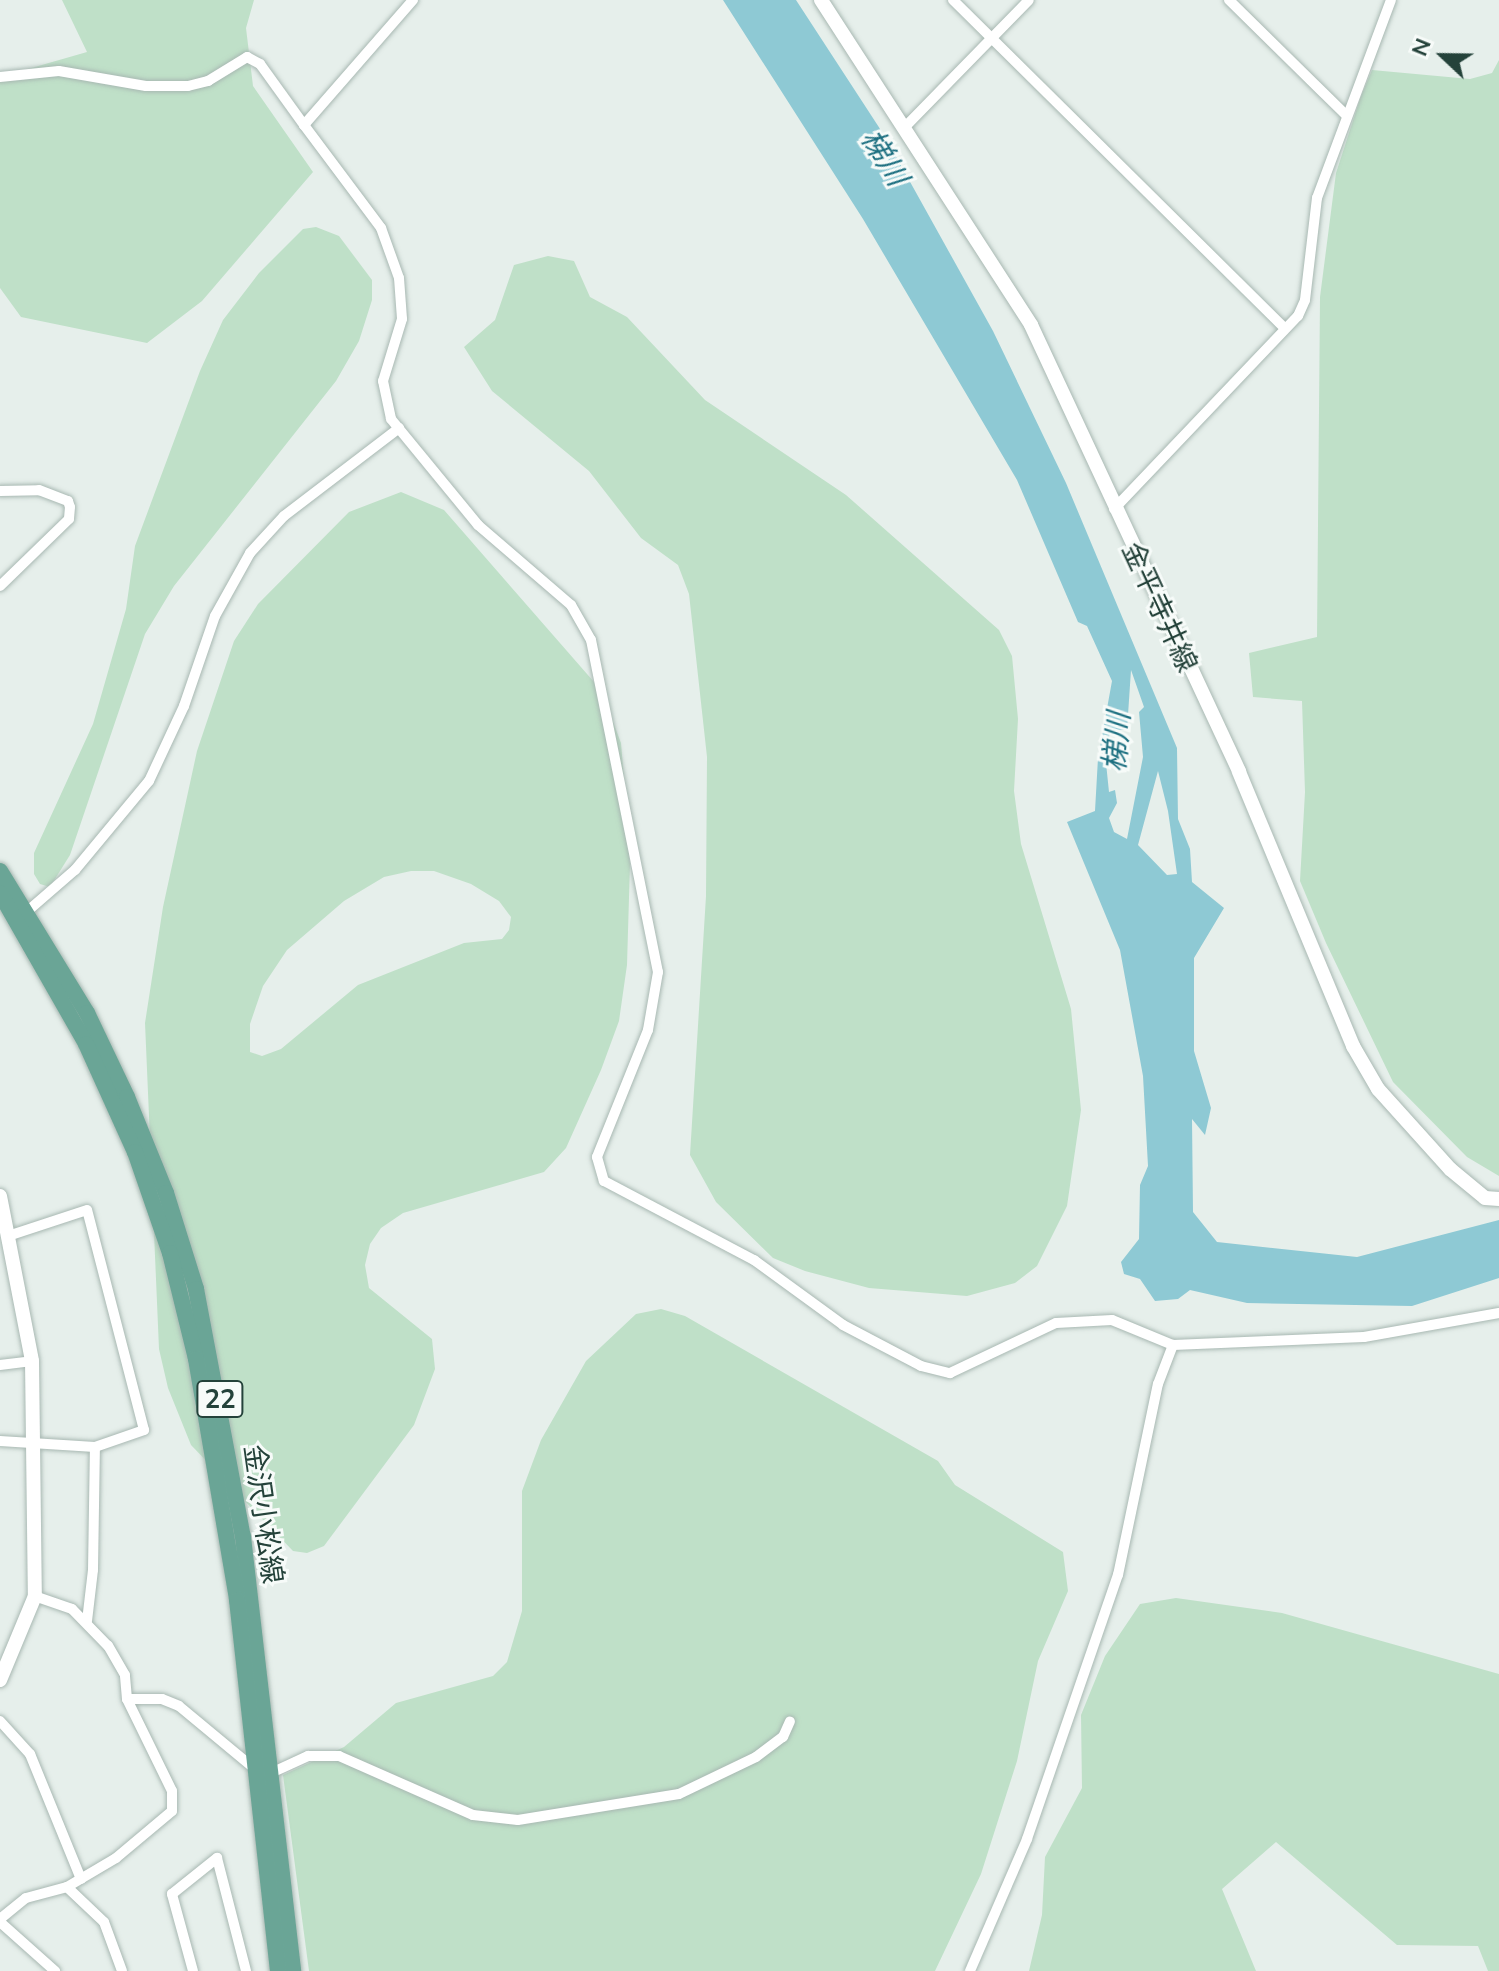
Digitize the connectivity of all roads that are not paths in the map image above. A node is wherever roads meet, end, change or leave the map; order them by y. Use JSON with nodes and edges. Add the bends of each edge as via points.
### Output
{"nodes":[{"id":1,"x":413,"y":0,"type":"edge"},
{"id":2,"x":821,"y":0,"type":"edge"},
{"id":3,"x":953,"y":0,"type":"edge"},
{"id":4,"x":1029,"y":0,"type":"edge"},
{"id":5,"x":1229,"y":0,"type":"edge"},
{"id":6,"x":1391,"y":0,"type":"edge"},
{"id":7,"x":990,"y":38,"type":"junction"},
{"id":8,"x":0,"y":77,"type":"edge"},
{"id":9,"x":1345,"y":114,"type":"junction"},
{"id":10,"x":304,"y":125,"type":"junction"},
{"id":11,"x":903,"y":129,"type":"junction"},
{"id":12,"x":1285,"y":329,"type":"junction"},
{"id":13,"x":399,"y":428,"type":"junction"},
{"id":14,"x":0,"y":491,"type":"edge"},
{"id":15,"x":1114,"y":509,"type":"junction"},
{"id":16,"x":0,"y":586,"type":"edge"},
{"id":17,"x":0,"y":871,"type":"edge"},
{"id":18,"x":0,"y":893,"type":"edge"},
{"id":19,"x":23,"y":915,"type":"junction"},
{"id":20,"x":0,"y":1196,"type":"edge"},
{"id":21,"x":1499,"y":1199,"type":"edge"},
{"id":22,"x":11,"y":1235,"type":"junction"},
{"id":23,"x":1499,"y":1313,"type":"edge"},
{"id":24,"x":1173,"y":1345,"type":"junction"},
{"id":25,"x":32,"y":1361,"type":"junction"},
{"id":26,"x":0,"y":1365,"type":"edge"},
{"id":27,"x":0,"y":1441,"type":"edge"},
{"id":28,"x":34,"y":1443,"type":"junction"},
{"id":29,"x":95,"y":1447,"type":"junction"},
{"id":30,"x":35,"y":1596,"type":"junction"},
{"id":31,"x":87,"y":1621,"type":"junction"},
{"id":32,"x":0,"y":1680,"type":"edge"},
{"id":33,"x":127,"y":1699,"type":"junction"},
{"id":34,"x":0,"y":1721,"type":"edge"},
{"id":35,"x":790,"y":1721,"type":"dead end"},
{"id":36,"x":263,"y":1771,"type":"junction"},
{"id":37,"x":81,"y":1879,"type":"junction"},
{"id":38,"x":67,"y":1887,"type":"junction"},
{"id":39,"x":0,"y":1920,"type":"edge"},
{"id":40,"x":55,"y":1971,"type":"edge"},
{"id":41,"x":122,"y":1971,"type":"edge"},
{"id":42,"x":193,"y":1971,"type":"edge"},
{"id":43,"x":246,"y":1971,"type":"edge"},
{"id":44,"x":278,"y":1971,"type":"edge"},
{"id":45,"x":293,"y":1971,"type":"edge"},
{"id":46,"x":970,"y":1971,"type":"edge"}],
"edges":[{"from":1,"to":10,"type":"street"},
{"from":2,"to":11,"type":"main road","name":"金平寺井線"},
{"from":3,"to":7,"type":"street"},
{"from":4,"to":7,"type":"street"},
{"from":5,"to":9,"type":"street"},
{"from":6,"to":9,"type":"street","via":[[1370,65]]},
{"from":7,"to":11,"type":"street"},
{"from":7,"to":12,"type":"street"},
{"from":8,"to":10,"type":"street","via":[[59,71],[146,86],[188,86],[208,81],[247,57],[260,64]]},
{"from":9,"to":12,"type":"street","via":[[1309,232],[1305,300]]},
{"from":10,"to":13,"type":"street","via":[[381,228],[399,278],[402,319],[383,381],[391,419]]},
{"from":11,"to":15,"type":"main road","name":"金平寺井線","via":[[1031,325]]},
{"from":12,"to":15,"type":"street"},
{"from":13,"to":19,"type":"street","via":[[284,516],[250,553],[215,616],[184,706],[149,781],[102,842]]},
{"from":13,"to":24,"type":"street","via":[[478,525],[571,605],[591,640],[658,972],[648,1030],[597,1157],[604,1181],[754,1260],[843,1325],[921,1366],[950,1373],[1056,1323],[1112,1320]]},
{"from":14,"to":16,"type":"street","via":[[39,490],[68,501],[70,507],[69,519]]},
{"from":15,"to":21,"type":"main road","name":"金平寺井線","via":[[1239,772],[1353,1046],[1378,1089],[1450,1169],[1485,1198]]},
{"from":17,"to":19,"type":"main road","name":"金沢小松線","number":"22"},
{"from":18,"to":19,"type":"main road","name":"金沢小松線","number":"22"},
{"from":19,"to":36,"type":"main road","name":"金沢小松線","number":"22","via":[[135,1152],[170,1253],[218,1479]]},
{"from":20,"to":22,"type":"main road"},
{"from":22,"to":25,"type":"main road"},
{"from":22,"to":29,"type":"street","via":[[87,1210],[144,1430]]},
{"from":23,"to":24,"type":"street","via":[[1364,1337]]},
{"from":24,"to":46,"type":"street","via":[[1158,1384],[1118,1575],[1027,1839]]},
{"from":25,"to":26,"type":"street"},
{"from":25,"to":28,"type":"main road"},
{"from":27,"to":28,"type":"street"},
{"from":28,"to":29,"type":"street"},
{"from":28,"to":30,"type":"main road"},
{"from":29,"to":31,"type":"street"},
{"from":30,"to":31,"type":"street","via":[[72,1609]]},
{"from":30,"to":32,"type":"main road"},
{"from":31,"to":33,"type":"street","via":[[125,1675]]},
{"from":33,"to":36,"type":"street","via":[[162,1699],[179,1706]]},
{"from":33,"to":37,"type":"street","via":[[172,1791],[172,1811],[116,1858]]},
{"from":34,"to":37,"type":"street","via":[[30,1754]]},
{"from":35,"to":36,"type":"street","via":[[783,1737],[756,1757],[679,1794],[518,1820],[473,1815],[339,1756],[308,1756]]},
{"from":36,"to":44,"type":"main road","name":"金沢小松線","number":"22"},
{"from":36,"to":45,"type":"main road","name":"金沢小松線","number":"22"},
{"from":37,"to":38,"type":"street"},
{"from":38,"to":39,"type":"street","via":[[26,1898]]},
{"from":38,"to":41,"type":"street","via":[[104,1922]]},
{"from":39,"to":40,"type":"street"},
{"from":42,"to":43,"type":"street","via":[[172,1894],[217,1858]]}]}
